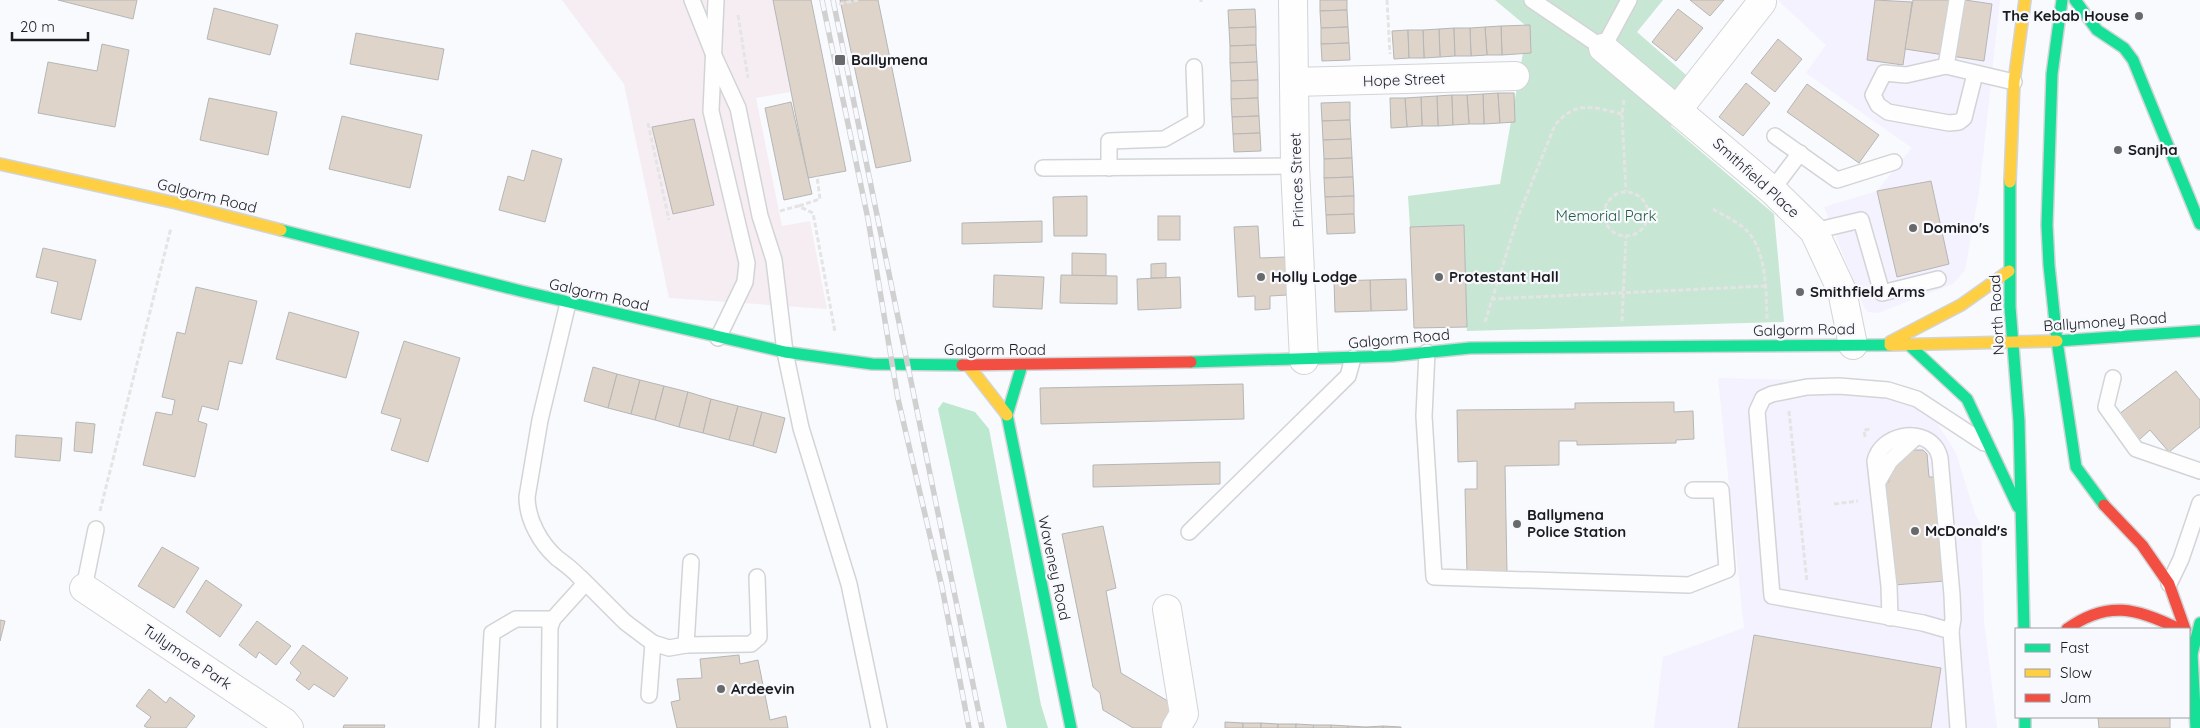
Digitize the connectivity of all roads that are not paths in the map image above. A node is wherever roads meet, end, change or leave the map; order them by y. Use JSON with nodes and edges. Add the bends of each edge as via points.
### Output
{"nodes":[{"id":1,"x":692,"y":0,"type":"edge"},
{"id":2,"x":716,"y":0,"type":"edge"},
{"id":3,"x":1293,"y":0,"type":"edge"},
{"id":4,"x":1532,"y":0,"type":"edge"},
{"id":5,"x":1629,"y":0,"type":"edge"},
{"id":6,"x":1957,"y":0,"type":"edge"},
{"id":7,"x":2025,"y":0,"type":"edge"},
{"id":8,"x":2062,"y":0,"type":"edge"},
{"id":9,"x":2075,"y":0,"type":"edge"},
{"id":10,"x":1762,"y":2,"type":"dead end"},
{"id":11,"x":1603,"y":48,"type":"junction"},
{"id":12,"x":715,"y":58,"type":"junction"},
{"id":13,"x":1194,"y":66,"type":"dead end"},
{"id":14,"x":1946,"y":66,"type":"junction"},
{"id":15,"x":1974,"y":74,"type":"junction"},
{"id":16,"x":1515,"y":76,"type":"dead end"},
{"id":17,"x":1294,"y":82,"type":"junction"},
{"id":18,"x":2014,"y":82,"type":"junction"},
{"id":19,"x":1678,"y":109,"type":"junction"},
{"id":20,"x":1775,"y":136,"type":"dead end"},
{"id":21,"x":1800,"y":153,"type":"junction"},
{"id":22,"x":1894,"y":162,"type":"dead end"},
{"id":23,"x":0,"y":164,"type":"edge"},
{"id":24,"x":1295,"y":166,"type":"junction"},
{"id":25,"x":1043,"y":168,"type":"dead end"},
{"id":26,"x":1109,"y":168,"type":"junction"},
{"id":27,"x":1772,"y":190,"type":"junction"},
{"id":28,"x":2200,"y":224,"type":"edge"},
{"id":29,"x":1814,"y":231,"type":"junction"},
{"id":30,"x":2009,"y":271,"type":"junction"},
{"id":31,"x":1938,"y":279,"type":"dead end"},
{"id":32,"x":568,"y":303,"type":"junction"},
{"id":33,"x":2197,"y":332,"type":"edge"},
{"id":34,"x":718,"y":338,"type":"junction"},
{"id":35,"x":2057,"y":341,"type":"junction"},
{"id":36,"x":1854,"y":344,"type":"junction"},
{"id":37,"x":1886,"y":344,"type":"junction"},
{"id":38,"x":1908,"y":344,"type":"junction"},
{"id":39,"x":2013,"y":344,"type":"junction"},
{"id":40,"x":785,"y":352,"type":"junction"},
{"id":41,"x":1427,"y":352,"type":"junction"},
{"id":42,"x":1353,"y":358,"type":"junction"},
{"id":43,"x":1304,"y":360,"type":"junction"},
{"id":44,"x":968,"y":365,"type":"junction"},
{"id":45,"x":1022,"y":365,"type":"junction"},
{"id":46,"x":2113,"y":378,"type":"dead end"},
{"id":47,"x":1007,"y":415,"type":"junction"},
{"id":48,"x":1991,"y":448,"type":"junction"},
{"id":49,"x":2200,"y":471,"type":"edge"},
{"id":50,"x":1693,"y":490,"type":"dead end"},
{"id":51,"x":2200,"y":504,"type":"edge"},
{"id":52,"x":2022,"y":517,"type":"junction"},
{"id":53,"x":96,"y":529,"type":"road end"},
{"id":54,"x":1189,"y":532,"type":"dead end"},
{"id":55,"x":691,"y":562,"type":"dead end"},
{"id":56,"x":757,"y":577,"type":"dead end"},
{"id":57,"x":581,"y":578,"type":"junction"},
{"id":58,"x":2169,"y":584,"type":"junction"},
{"id":59,"x":84,"y":588,"type":"joint"},
{"id":60,"x":1167,"y":608,"type":"dead end"},
{"id":61,"x":1890,"y":618,"type":"junction"},
{"id":62,"x":553,"y":620,"type":"junction"},
{"id":63,"x":2200,"y":623,"type":"edge"},
{"id":64,"x":2024,"y":628,"type":"edge"},
{"id":65,"x":2068,"y":628,"type":"edge"},
{"id":66,"x":2177,"y":628,"type":"edge"},
{"id":67,"x":2185,"y":628,"type":"edge"},
{"id":68,"x":1950,"y":631,"type":"junction"},
{"id":69,"x":653,"y":643,"type":"junction"},
{"id":70,"x":686,"y":645,"type":"junction"},
{"id":71,"x":2190,"y":646,"type":"edge"},
{"id":72,"x":2192,"y":654,"type":"junction"},
{"id":73,"x":648,"y":695,"type":"dead end"},
{"id":74,"x":289,"y":728,"type":"edge"},
{"id":75,"x":487,"y":728,"type":"edge"},
{"id":76,"x":549,"y":728,"type":"edge"},
{"id":77,"x":879,"y":728,"type":"edge"},
{"id":78,"x":1071,"y":728,"type":"edge"},
{"id":79,"x":1176,"y":728,"type":"edge"},
{"id":80,"x":1958,"y":728,"type":"edge"},
{"id":81,"x":2196,"y":728,"type":"edge"}],
"edges":[{"from":1,"to":12,"type":"lane"},
{"from":2,"to":12,"type":"lane"},
{"from":3,"to":17,"type":"street","name":"Princes Street"},
{"from":4,"to":11,"type":"lane"},
{"from":5,"to":11,"type":"lane"},
{"from":6,"to":14,"type":"lane"},
{"from":7,"to":18,"type":"main road","name":"North Road"},
{"from":8,"to":35,"type":"main road","via":[[2052,74],[2047,225]]},
{"from":9,"to":28,"type":"main road","via":[[2101,34],[2124,48],[2136,65]]},
{"from":10,"to":19,"type":"street"},
{"from":11,"to":19,"type":"street","name":"Smithfield Place"},
{"from":12,"to":34,"type":"lane","via":[[711,112],[747,264],[745,282]]},
{"from":12,"to":40,"type":"lane","via":[[738,108],[760,216],[774,260]]},
{"from":13,"to":26,"type":"lane","via":[[1196,121],[1164,139],[1109,141]]},
{"from":14,"to":15,"type":"lane"},
{"from":14,"to":15,"type":"lane","via":[[1906,75],[1884,73],[1873,95],[1878,106],[1888,112],[1948,123],[1959,122],[1964,118]]},
{"from":15,"to":18,"type":"lane"},
{"from":16,"to":17,"type":"street","name":"Hope Street"},
{"from":17,"to":24,"type":"street","name":"Princes Street"},
{"from":18,"to":30,"type":"main road","name":"North Road"},
{"from":19,"to":27,"type":"street","name":"Smithfield Place"},
{"from":20,"to":21,"type":"lane"},
{"from":21,"to":22,"type":"lane","via":[[1837,180]]},
{"from":21,"to":27,"type":"lane"},
{"from":23,"to":32,"type":"main road","name":"Galgorm Road","via":[[176,203]]},
{"from":24,"to":26,"type":"lane"},
{"from":24,"to":43,"type":"street","name":"Princes Street"},
{"from":25,"to":26,"type":"lane"},
{"from":27,"to":29,"type":"street","name":"Smithfield Place"},
{"from":29,"to":31,"type":"lane","via":[[1861,220],[1882,293]]},
{"from":29,"to":36,"type":"street","name":"Smithfield Place","via":[[1842,291]]},
{"from":30,"to":37,"type":"main road","via":[[1960,305]]},
{"from":30,"to":39,"type":"main road","name":"North Road"},
{"from":32,"to":34,"type":"main road","name":"Galgorm Road"},
{"from":32,"to":57,"type":"lane","via":[[532,462],[527,509],[530,522],[554,556]]},
{"from":33,"to":35,"type":"main road","name":"Ballymoney Road"},
{"from":34,"to":40,"type":"main road","name":"Galgorm Road"},
{"from":35,"to":39,"type":"main road","name":"Ballymoney Road"},
{"from":35,"to":58,"type":"main road","via":[[2076,467],[2100,501],[2142,545]]},
{"from":36,"to":37,"type":"main road","name":"Galgorm Road"},
{"from":36,"to":41,"type":"main road","name":"Galgorm Road","via":[[1470,348]]},
{"from":37,"to":38,"type":"main road","name":"Galgorm Road"},
{"from":38,"to":39,"type":"main road","name":"Galgorm Road"},
{"from":38,"to":48,"type":"main road","via":[[1968,399]]},
{"from":39,"to":52,"type":"main road","name":"North Road"},
{"from":40,"to":44,"type":"main road","name":"Galgorm Road","via":[[872,364]]},
{"from":40,"to":77,"type":"lane","via":[[801,428],[849,584]]},
{"from":41,"to":42,"type":"main road","name":"Galgorm Road"},
{"from":41,"to":50,"type":"lane","via":[[1424,416],[1434,578],[1689,585],[1727,570],[1721,490]]},
{"from":42,"to":43,"type":"main road","name":"Galgorm Road"},
{"from":42,"to":54,"type":"lane","via":[[1348,376]]},
{"from":43,"to":45,"type":"main road","name":"Galgorm Road"},
{"from":44,"to":45,"type":"main road","name":"Galgorm Road"},
{"from":44,"to":47,"type":"main road","name":"Waveney Road"},
{"from":45,"to":47,"type":"main road","name":"Waveney Road"},
{"from":46,"to":49,"type":"lane","via":[[2106,407],[2136,449]]},
{"from":47,"to":78,"type":"main road","name":"Waveney Road"},
{"from":48,"to":52,"type":"main road"},
{"from":48,"to":61,"type":"lane","via":[[1917,399],[1888,390],[1839,386],[1786,391],[1763,398],[1757,411],[1772,596]]},
{"from":51,"to":58,"type":"lane"},
{"from":52,"to":64,"type":"main road","name":"North Road"},
{"from":53,"to":59,"type":"lane"},
{"from":55,"to":70,"type":"lane"},
{"from":56,"to":70,"type":"lane","via":[[760,637],[751,644]]},
{"from":57,"to":62,"type":"lane","via":[[581,588]]},
{"from":57,"to":69,"type":"lane","via":[[625,622]]},
{"from":58,"to":67,"type":"main road"},
{"from":59,"to":74,"type":"street","name":"Tullymore Park"},
{"from":60,"to":79,"type":"street","via":[[1184,714]]},
{"from":61,"to":68,"type":"lane"},
{"from":61,"to":68,"type":"lane","via":[[1875,461],[1882,445],[1890,439],[1916,437],[1928,441],[1940,458],[1952,595]]},
{"from":62,"to":75,"type":"lane","via":[[516,619],[492,633]]},
{"from":62,"to":76,"type":"lane","via":[[550,627]]},
{"from":63,"to":72,"type":"main road"},
{"from":65,"to":66,"type":"main road","via":[[2099,610],[2122,608],[2156,617]]},
{"from":68,"to":80,"type":"lane"},
{"from":69,"to":70,"type":"lane","via":[[668,648]]},
{"from":69,"to":73,"type":"lane"},
{"from":71,"to":72,"type":"main road"},
{"from":72,"to":81,"type":"main road"}]}
